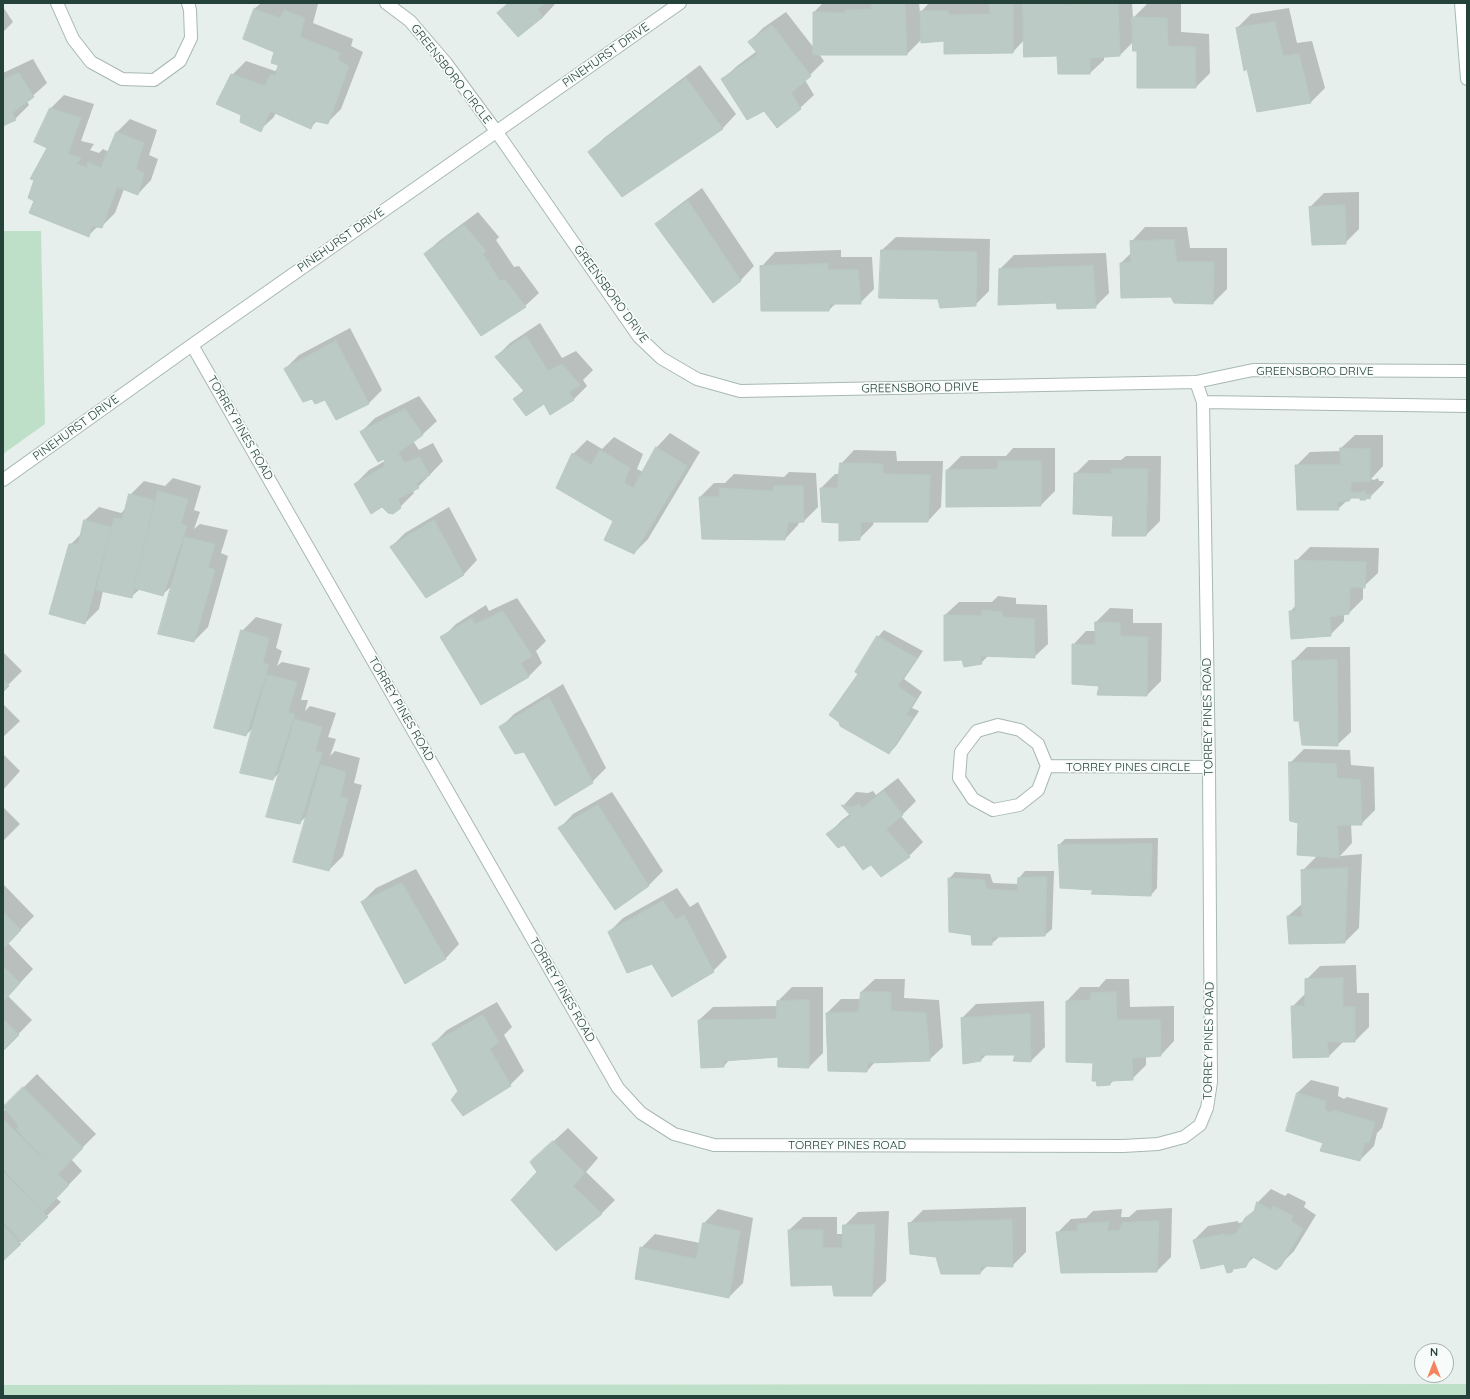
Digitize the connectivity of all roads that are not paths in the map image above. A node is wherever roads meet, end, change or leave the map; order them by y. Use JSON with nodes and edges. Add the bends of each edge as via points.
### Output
{"nodes":[{"id":1,"x":57,"y":3,"type":"edge"},
{"id":2,"x":188,"y":3,"type":"edge"},
{"id":3,"x":386,"y":3,"type":"edge"},
{"id":4,"x":680,"y":3,"type":"edge"},
{"id":5,"x":1460,"y":3,"type":"edge"},
{"id":6,"x":1467,"y":79,"type":"edge"},
{"id":7,"x":496,"y":131,"type":"junction"},
{"id":8,"x":192,"y":345,"type":"junction"},
{"id":9,"x":1467,"y":371,"type":"edge"},
{"id":10,"x":1196,"y":382,"type":"junction"},
{"id":11,"x":1203,"y":402,"type":"junction"},
{"id":12,"x":1467,"y":406,"type":"edge"},
{"id":13,"x":3,"y":480,"type":"edge"},
{"id":14,"x":1047,"y":766,"type":"junction"},
{"id":15,"x":1208,"y":767,"type":"junction"}],
"edges":[{"from":1,"to":2,"type":"street","via":[[73,39],[91,62],[122,79],[154,80],[180,61],[191,38]]},
{"from":3,"to":7,"type":"street","name":"GREENSBORO CIRCLE","via":[[410,21],[436,51]]},
{"from":4,"to":7,"type":"street","name":"PINEHURST DRIVE"},
{"from":5,"to":6,"type":"street"},
{"from":7,"to":8,"type":"street","name":"PINEHURST DRIVE"},
{"from":7,"to":10,"type":"street","name":"GREENSBORO DRIVE","via":[[639,337],[661,358],[697,379],[740,391]]},
{"from":8,"to":13,"type":"street","name":"PINEHURST DRIVE"},
{"from":8,"to":15,"type":"street","name":"TORREY PINES ROAD","via":[[618,1088],[641,1113],[674,1134],[714,1145],[1123,1146],[1158,1144],[1184,1137],[1200,1125],[1208,1108],[1211,1082]]},
{"from":9,"to":10,"type":"street","name":"GREENSBORO DRIVE","via":[[1252,370]]},
{"from":10,"to":11,"type":"street","name":"TORREY PINES ROAD"},
{"from":11,"to":12,"type":"street"},
{"from":11,"to":15,"type":"street","name":"TORREY PINES ROAD"},
{"from":14,"to":14,"type":"street","via":[[1038,744],[1020,730],[998,724],[976,731],[961,752],[960,778],[973,799],[993,810],[1019,805],[1038,790]]},
{"from":14,"to":15,"type":"street","name":"TORREY PINES CIRCLE"}]}
